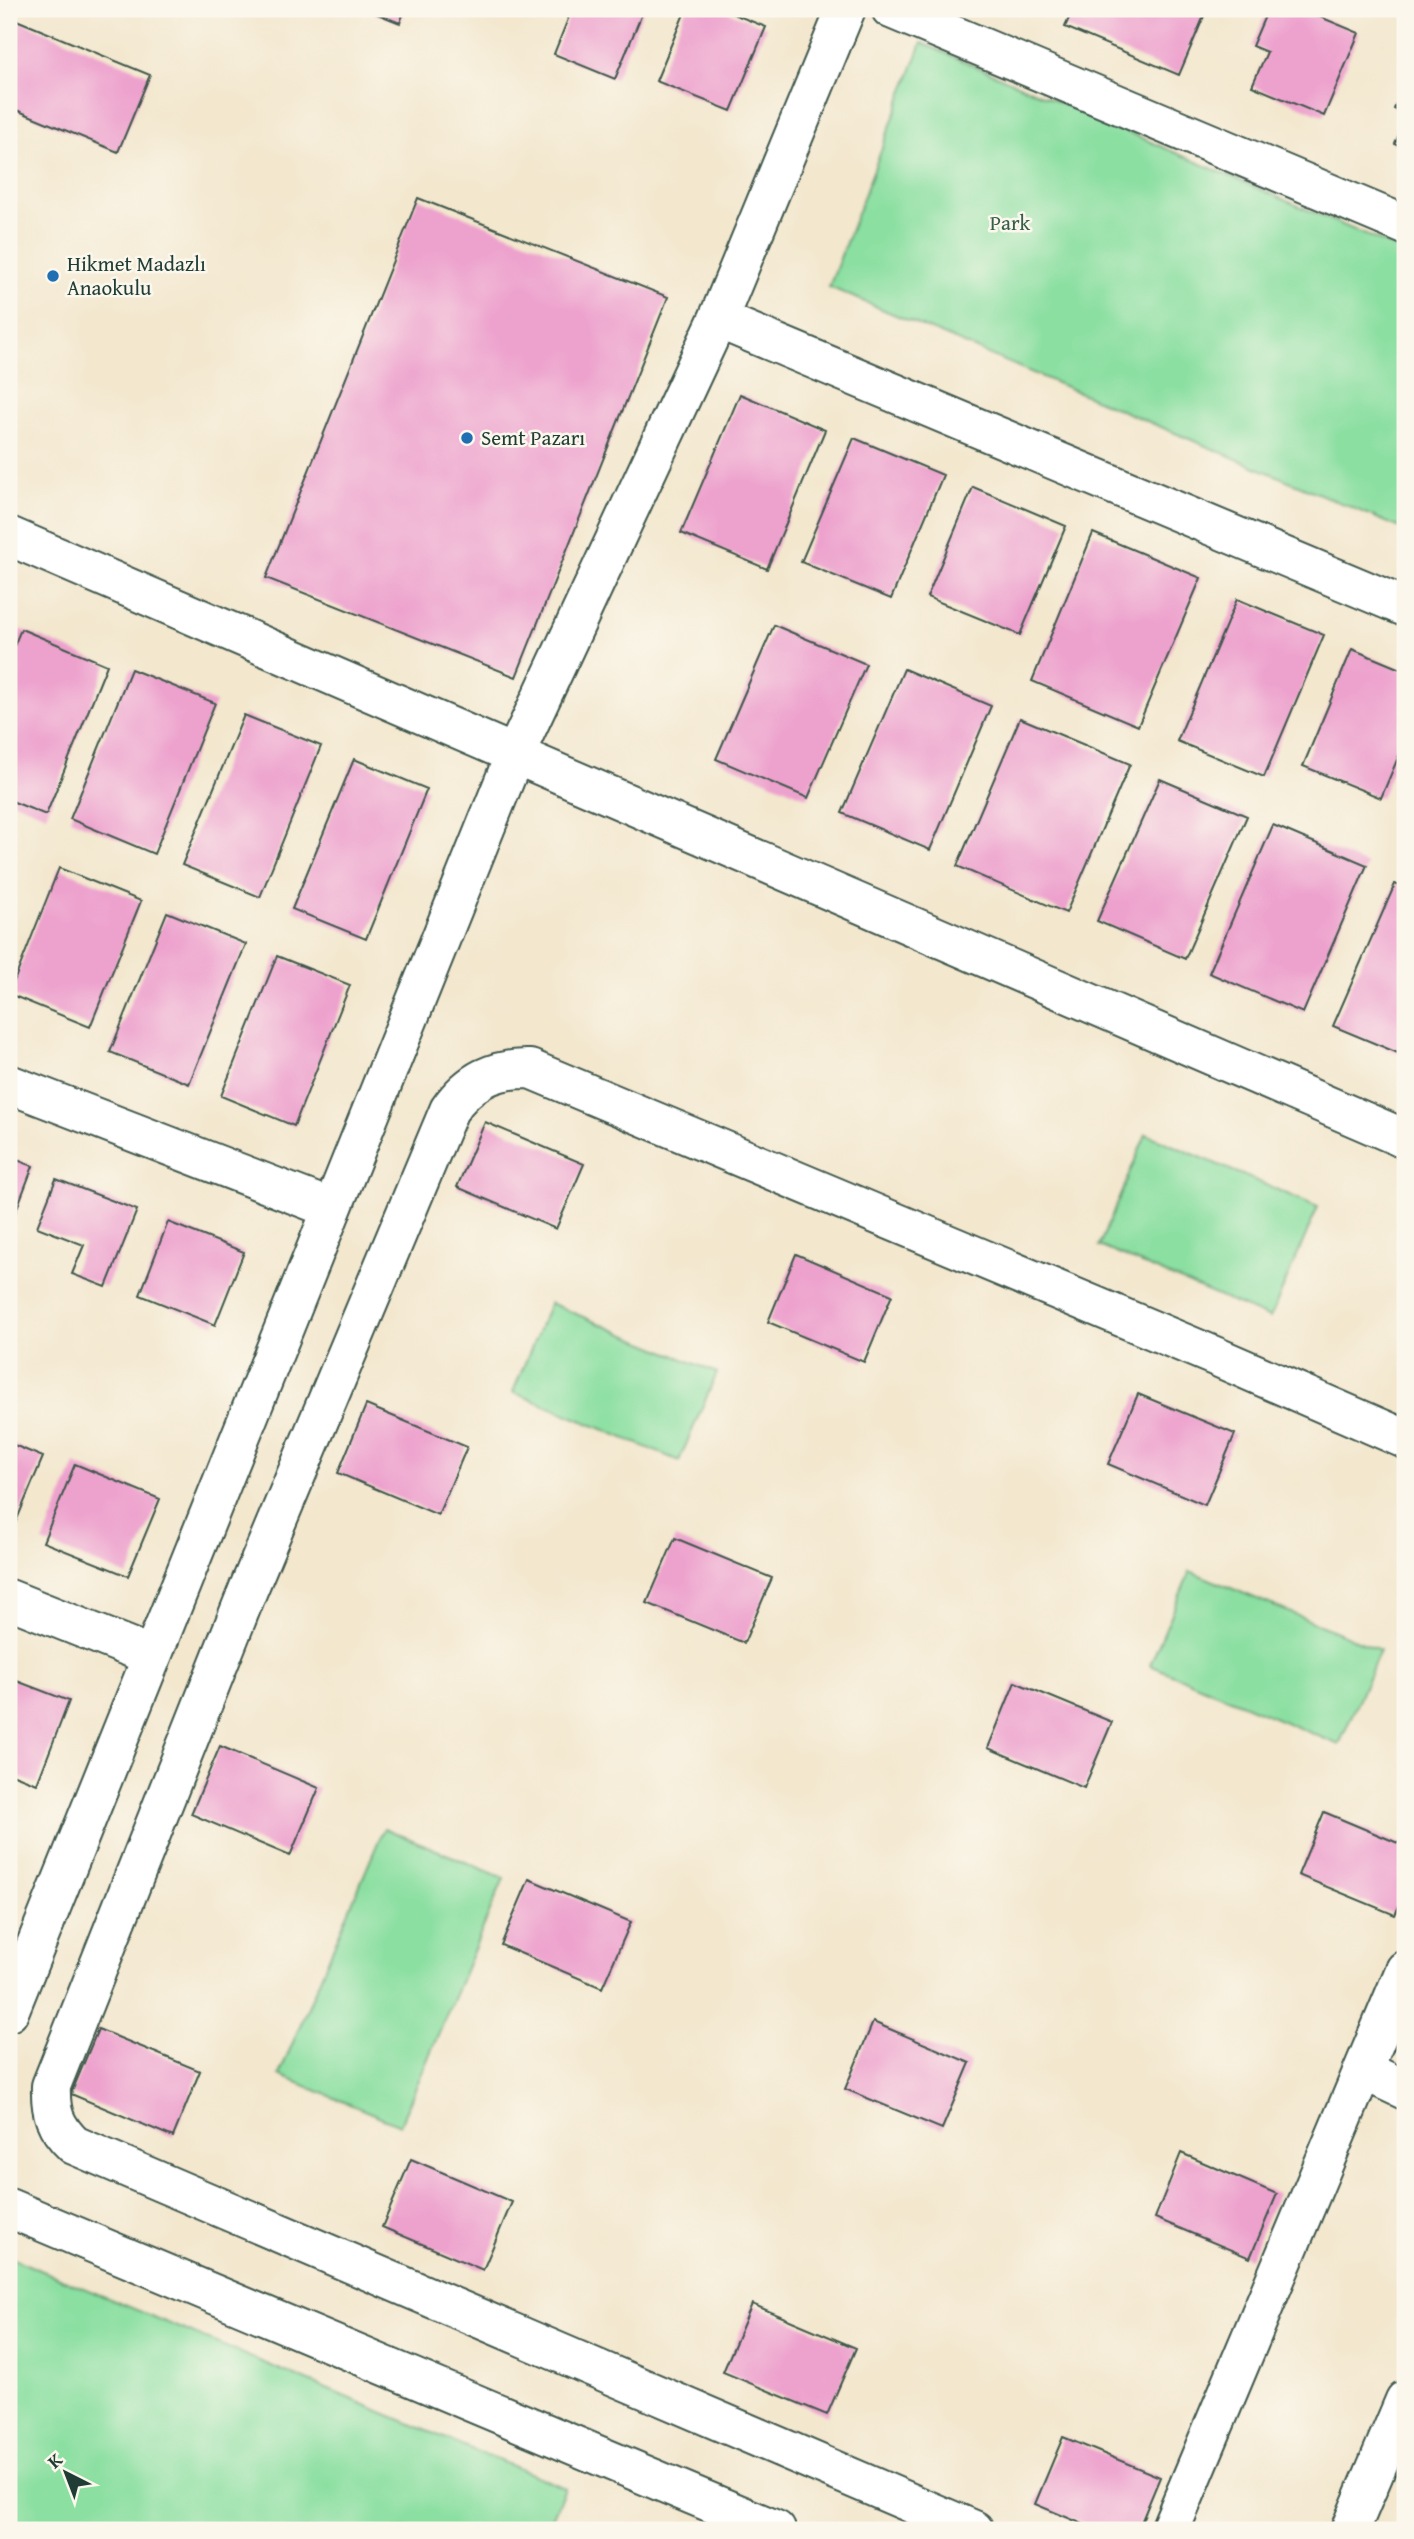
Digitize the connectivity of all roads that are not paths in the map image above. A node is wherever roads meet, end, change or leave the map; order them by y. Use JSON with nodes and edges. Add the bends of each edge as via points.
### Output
{"nodes":[{"id":1,"x":846,"y":9,"type":"edge"},
{"id":2,"x":891,"y":9,"type":"edge"},
{"id":3,"x":1405,"y":225,"type":"edge"},
{"id":4,"x":718,"y":319,"type":"junction"},
{"id":5,"x":9,"y":536,"type":"edge"},
{"id":6,"x":1405,"y":607,"type":"edge"},
{"id":7,"x":515,"y":754,"type":"junction"},
{"id":8,"x":9,"y":1084,"type":"edge"},
{"id":9,"x":1405,"y":1139,"type":"edge"},
{"id":10,"x":332,"y":1209,"type":"junction"},
{"id":11,"x":1405,"y":1439,"type":"edge"},
{"id":12,"x":9,"y":1599,"type":"edge"},
{"id":13,"x":152,"y":1656,"type":"junction"},
{"id":14,"x":1405,"y":1970,"type":"edge"},
{"id":15,"x":9,"y":2012,"type":"edge"},
{"id":16,"x":1363,"y":2070,"type":"junction"},
{"id":17,"x":1405,"y":2090,"type":"edge"},
{"id":18,"x":9,"y":2208,"type":"edge"},
{"id":19,"x":1405,"y":2400,"type":"edge"},
{"id":20,"x":776,"y":2530,"type":"edge"},
{"id":21,"x":974,"y":2530,"type":"edge"},
{"id":22,"x":1170,"y":2530,"type":"edge"},
{"id":23,"x":1350,"y":2530,"type":"edge"}],
"edges":[{"from":1,"to":4,"type":"street"},
{"from":2,"to":3,"type":"street"},
{"from":4,"to":6,"type":"street"},
{"from":4,"to":7,"type":"street"},
{"from":5,"to":7,"type":"street"},
{"from":7,"to":9,"type":"street"},
{"from":7,"to":10,"type":"street"},
{"from":8,"to":10,"type":"street"},
{"from":10,"to":13,"type":"street"},
{"from":11,"to":21,"type":"street","via":[[530,1069],[497,1071],[482,1078],[458,1097],[444,1123],[248,1590],[51,2086],[55,2122],[74,2145]]},
{"from":12,"to":13,"type":"street"},
{"from":13,"to":15,"type":"street"},
{"from":14,"to":16,"type":"street"},
{"from":16,"to":17,"type":"street"},
{"from":16,"to":22,"type":"street"},
{"from":18,"to":20,"type":"street"},
{"from":19,"to":23,"type":"street"}]}
